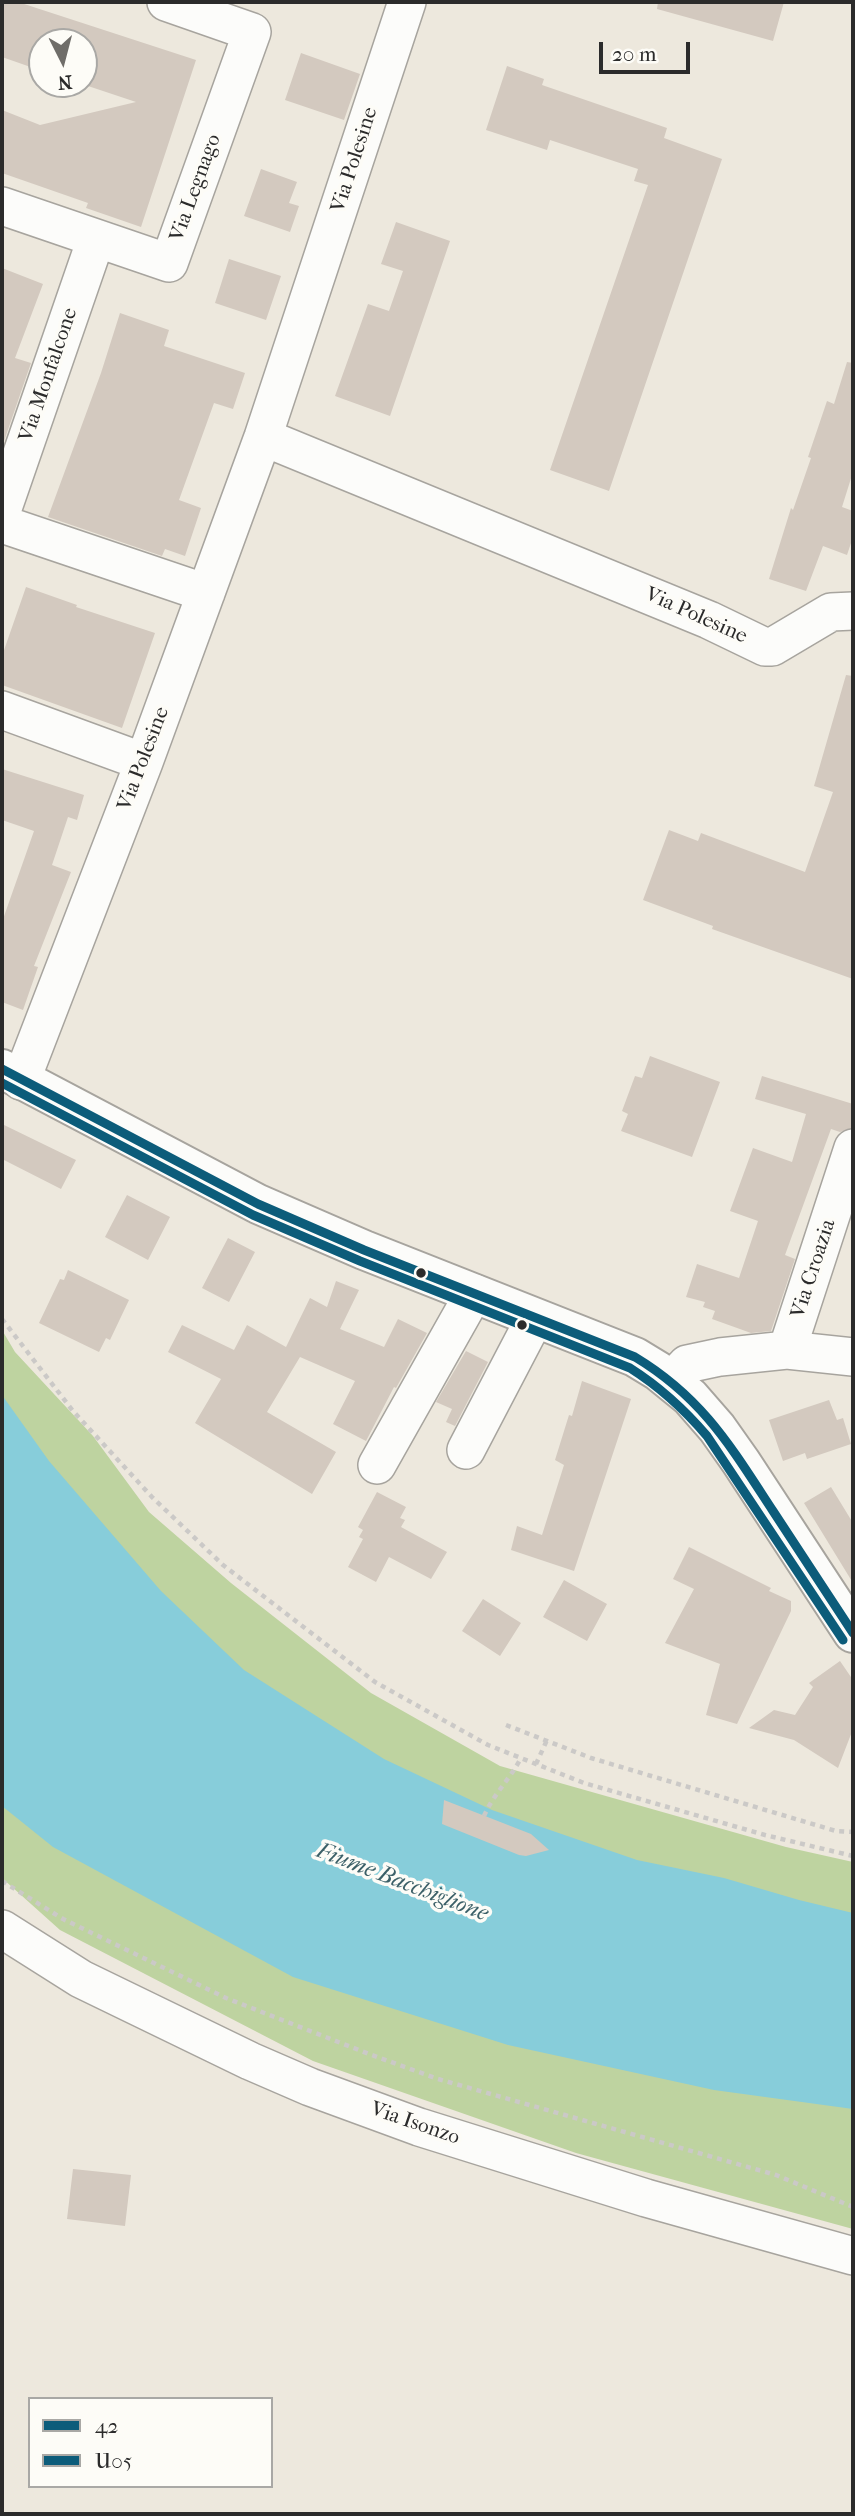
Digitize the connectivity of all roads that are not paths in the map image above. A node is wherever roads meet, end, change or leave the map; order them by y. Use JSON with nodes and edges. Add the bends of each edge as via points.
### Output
{"nodes":[{"id":1,"x":166,"y":2,"type":"edge"},
{"id":2,"x":407,"y":2,"type":"edge"},
{"id":3,"x":2,"y":206,"type":"edge"},
{"id":4,"x":96,"y":239,"type":"junction"},
{"id":5,"x":263,"y":437,"type":"junction"},
{"id":6,"x":2,"y":511,"type":"edge"},
{"id":7,"x":2,"y":524,"type":"edge"},
{"id":8,"x":206,"y":593,"type":"junction"},
{"id":9,"x":853,"y":611,"type":"edge"},
{"id":10,"x":2,"y":710,"type":"edge"},
{"id":11,"x":144,"y":762,"type":"junction"},
{"id":12,"x":12,"y":1075,"type":"edge"},
{"id":13,"x":853,"y":1147,"type":"edge"},
{"id":14,"x":474,"y":1293,"type":"junction"},
{"id":15,"x":535,"y":1318,"type":"junction"},
{"id":16,"x":787,"y":1350,"type":"junction"},
{"id":17,"x":853,"y":1357,"type":"edge"},
{"id":18,"x":671,"y":1381,"type":"junction"},
{"id":19,"x":466,"y":1450,"type":"dead end"},
{"id":20,"x":377,"y":1465,"type":"dead end"},
{"id":21,"x":853,"y":1633,"type":"edge"},
{"id":22,"x":2,"y":1930,"type":"edge"},
{"id":23,"x":853,"y":2256,"type":"edge"}],
"edges":[{"from":1,"to":4,"type":"street","name":"Via Legnago","via":[[251,32],[169,263]]},
{"from":2,"to":5,"type":"street","name":"Via Polesine"},
{"from":3,"to":4,"type":"street","name":"Via Legnago"},
{"from":4,"to":6,"type":"street","name":"Via Monfalcone"},
{"from":5,"to":8,"type":"street","name":"Via Polesine"},
{"from":5,"to":9,"type":"street","name":"Via Polesine","via":[[765,647],[778,646],[831,612]]},
{"from":7,"to":8,"type":"street"},
{"from":8,"to":11,"type":"street","name":"Via Polesine"},
{"from":10,"to":11,"type":"street"},
{"from":11,"to":12,"type":"street","name":"Via Polesine"},
{"from":12,"to":14,"type":"street","via":[[258,1203]]},
{"from":13,"to":16,"type":"street","name":"Via Croazia"},
{"from":14,"to":15,"type":"street"},
{"from":14,"to":20,"type":"street"},
{"from":15,"to":18,"type":"street","via":[[635,1357]]},
{"from":15,"to":19,"type":"street"},
{"from":16,"to":17,"type":"street","name":"Via Croazia"},
{"from":16,"to":18,"type":"street","name":"Via Croazia","via":[[687,1364]]},
{"from":18,"to":21,"type":"street","via":[[717,1428]]},
{"from":22,"to":23,"type":"street","name":"Via Isonzo","via":[[81,1979],[310,2087],[433,2132]]}]}
